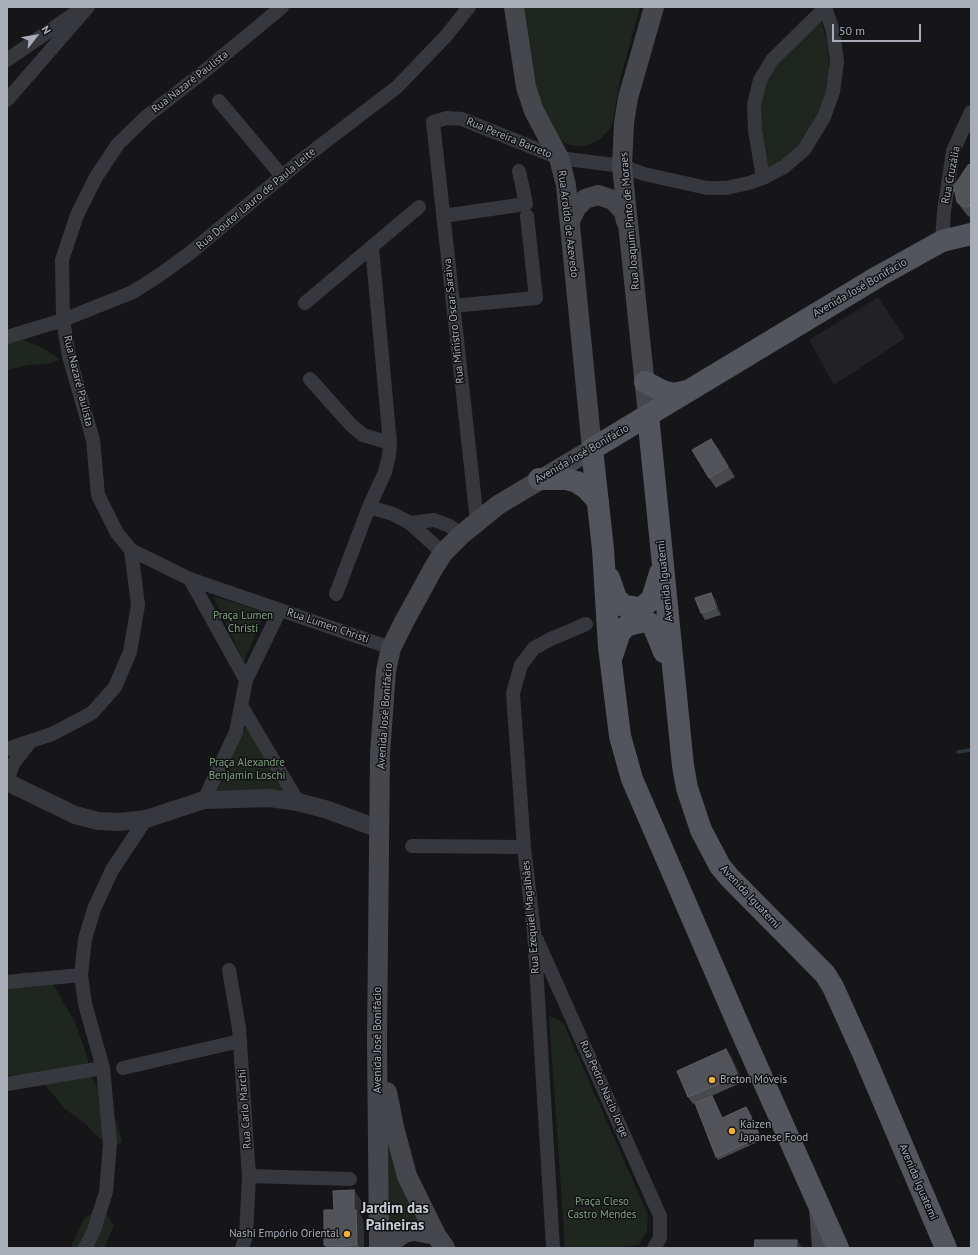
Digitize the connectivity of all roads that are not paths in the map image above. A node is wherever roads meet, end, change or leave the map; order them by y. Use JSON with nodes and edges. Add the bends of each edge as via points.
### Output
{"nodes":[{"id":1,"x":83,"y":7,"type":"edge"},
{"id":2,"x":88,"y":7,"type":"edge"},
{"id":3,"x":282,"y":7,"type":"edge"},
{"id":4,"x":470,"y":7,"type":"edge"},
{"id":5,"x":514,"y":7,"type":"edge"},
{"id":6,"x":654,"y":7,"type":"edge"},
{"id":7,"x":825,"y":7,"type":"edge"},
{"id":8,"x":7,"y":60,"type":"edge"},
{"id":9,"x":7,"y":100,"type":"edge"},
{"id":10,"x":219,"y":101,"type":"dead end"},
{"id":11,"x":971,"y":112,"type":"edge"},
{"id":12,"x":432,"y":122,"type":"joint"},
{"id":13,"x":559,"y":158,"type":"junction"},
{"id":14,"x":622,"y":166,"type":"junction"},
{"id":15,"x":519,"y":170,"type":"dead end"},
{"id":16,"x":282,"y":176,"type":"junction"},
{"id":17,"x":763,"y":178,"type":"junction"},
{"id":18,"x":419,"y":207,"type":"dead end"},
{"id":19,"x":443,"y":216,"type":"junction"},
{"id":20,"x":527,"y":216,"type":"dead end"},
{"id":21,"x":570,"y":221,"type":"junction"},
{"id":22,"x":630,"y":230,"type":"junction"},
{"id":23,"x":971,"y":234,"type":"edge"},
{"id":24,"x":942,"y":241,"type":"junction"},
{"id":25,"x":372,"y":247,"type":"junction"},
{"id":26,"x":305,"y":303,"type":"dead end"},
{"id":27,"x":453,"y":306,"type":"junction"},
{"id":28,"x":63,"y":320,"type":"junction"},
{"id":29,"x":7,"y":337,"type":"edge"},
{"id":30,"x":310,"y":379,"type":"dead end"},
{"id":31,"x":645,"y":382,"type":"junction"},
{"id":32,"x":687,"y":391,"type":"junction"},
{"id":33,"x":648,"y":415,"type":"junction"},
{"id":34,"x":390,"y":443,"type":"junction"},
{"id":35,"x":592,"y":449,"type":"junction"},
{"id":36,"x":539,"y":479,"type":"junction"},
{"id":37,"x":598,"y":501,"type":"junction"},
{"id":38,"x":369,"y":507,"type":"junction"},
{"id":39,"x":477,"y":520,"type":"junction"},
{"id":40,"x":410,"y":523,"type":"junction"},
{"id":41,"x":461,"y":535,"type":"junction"},
{"id":42,"x":603,"y":549,"type":"junction"},
{"id":43,"x":131,"y":550,"type":"junction"},
{"id":44,"x":444,"y":553,"type":"junction"},
{"id":45,"x":662,"y":559,"type":"junction"},
{"id":46,"x":154,"y":562,"type":"junction"},
{"id":47,"x":134,"y":572,"type":"junction"},
{"id":48,"x":190,"y":579,"type":"junction"},
{"id":49,"x":336,"y":594,"type":"dead end"},
{"id":50,"x":280,"y":610,"type":"junction"},
{"id":51,"x":586,"y":624,"type":"dead end"},
{"id":52,"x":392,"y":648,"type":"junction"},
{"id":53,"x":611,"y":660,"type":"junction"},
{"id":54,"x":246,"y":680,"type":"junction"},
{"id":55,"x":675,"y":687,"type":"junction"},
{"id":56,"x":242,"y":707,"type":"junction"},
{"id":57,"x":32,"y":740,"type":"junction"},
{"id":58,"x":7,"y":749,"type":"edge"},
{"id":59,"x":9,"y":783,"type":"edge"},
{"id":60,"x":204,"y":800,"type":"junction"},
{"id":61,"x":298,"y":802,"type":"junction"},
{"id":62,"x":146,"y":819,"type":"junction"},
{"id":63,"x":379,"y":829,"type":"junction"},
{"id":64,"x":412,"y":846,"type":"dead end"},
{"id":65,"x":524,"y":847,"type":"junction"},
{"id":66,"x":534,"y":932,"type":"junction"},
{"id":67,"x":229,"y":970,"type":"dead end"},
{"id":68,"x":81,"y":975,"type":"junction"},
{"id":69,"x":7,"y":982,"type":"edge"},
{"id":70,"x":240,"y":1040,"type":"junction"},
{"id":71,"x":377,"y":1041,"type":"junction"},
{"id":72,"x":103,"y":1068,"type":"junction"},
{"id":73,"x":124,"y":1068,"type":"dead end"},
{"id":74,"x":7,"y":1084,"type":"edge"},
{"id":75,"x":249,"y":1176,"type":"junction"},
{"id":76,"x":350,"y":1179,"type":"dead end"},
{"id":77,"x":818,"y":1204,"type":"junction"},
{"id":78,"x":441,"y":1242,"type":"edge"},
{"id":79,"x":85,"y":1248,"type":"edge"},
{"id":80,"x":242,"y":1248,"type":"edge"},
{"id":81,"x":379,"y":1248,"type":"edge"},
{"id":82,"x":383,"y":1248,"type":"edge"},
{"id":83,"x":553,"y":1248,"type":"edge"},
{"id":84,"x":654,"y":1248,"type":"edge"},
{"id":85,"x":822,"y":1248,"type":"edge"},
{"id":86,"x":838,"y":1248,"type":"edge"},
{"id":87,"x":946,"y":1248,"type":"edge"}],
"edges":[{"from":1,"to":8,"type":"street"},
{"from":2,"to":9,"type":"street"},
{"from":3,"to":28,"type":"street","name":"Rua Nazaré Paulista","via":[[147,116],[118,144],[96,176],[77,215],[62,260]]},
{"from":4,"to":16,"type":"street","name":"Rua Doutor Lauro de Paula Leite","via":[[446,36],[396,87]]},
{"from":5,"to":13,"type":"main road","name":"Rua Aroldo de Azevedo","via":[[526,88],[534,111]]},
{"from":6,"to":14,"type":"main road","name":"Rua Joaquim Pinto de Moraes","via":[[628,98]]},
{"from":7,"to":17,"type":"street","via":[[772,60],[760,80],[754,105],[755,130]]},
{"from":7,"to":17,"type":"street","name":"Rua Pereira Barreto","via":[[833,32],[838,62],[833,92],[824,116],[804,150],[784,167]]},
{"from":10,"to":16,"type":"street"},
{"from":11,"to":24,"type":"street","name":"Rua Cruzália","via":[[953,151]]},
{"from":12,"to":13,"type":"street","name":"Rua Pereira Barreto","via":[[447,118],[462,119]]},
{"from":12,"to":19,"type":"street","name":"Rua Ministro Oscar Saraiva"},
{"from":13,"to":14,"type":"street","name":"Rua Pereira Barreto"},
{"from":13,"to":21,"type":"main road","name":"Rua Aroldo de Azevedo","via":[[566,185]]},
{"from":14,"to":17,"type":"street","name":"Rua Pereira Barreto","via":[[644,174],[707,188],[726,188]]},
{"from":14,"to":22,"type":"main road","name":"Rua Joaquim Pinto de Moraes"},
{"from":15,"to":19,"type":"street","via":[[526,204]]},
{"from":16,"to":28,"type":"street","name":"Rua Doutor Lauro de Paula Leite","via":[[190,253],[158,276],[133,292]]},
{"from":18,"to":25,"type":"street"},
{"from":19,"to":27,"type":"street","name":"Rua Ministro Oscar Saraiva"},
{"from":20,"to":27,"type":"street","via":[[536,298]]},
{"from":21,"to":22,"type":"main road","via":[[576,208],[585,199],[598,195],[613,200],[624,212]]},
{"from":21,"to":35,"type":"main road","name":"Rua Aroldo de Azevedo"},
{"from":22,"to":31,"type":"main road","name":"Rua Joaquim Pinto de Moraes"},
{"from":23,"to":24,"type":"main road","name":"Avenida José Bonifácio"},
{"from":24,"to":32,"type":"main road","name":"Avenida José Bonifácio"},
{"from":25,"to":26,"type":"street"},
{"from":25,"to":34,"type":"street"},
{"from":27,"to":39,"type":"street","name":"Rua Ministro Oscar Saraiva"},
{"from":28,"to":29,"type":"street","name":"Rua Doutor Lauro de Paula Leite"},
{"from":28,"to":43,"type":"street","name":"Rua Nazaré Paulista","via":[[69,356],[93,440],[98,495],[117,533]]},
{"from":30,"to":34,"type":"street","via":[[363,435]]},
{"from":31,"to":32,"type":"main road","via":[[674,394]]},
{"from":31,"to":33,"type":"main road","name":"Rua Joaquim Pinto de Moraes"},
{"from":32,"to":33,"type":"main road","name":"Avenida José Bonifácio"},
{"from":33,"to":35,"type":"main road","name":"Avenida José Bonifácio"},
{"from":33,"to":45,"type":"main road","name":"Avenida Iguatemi"},
{"from":34,"to":38,"type":"street","via":[[385,472]]},
{"from":35,"to":36,"type":"main road","name":"Avenida José Bonifácio"},
{"from":35,"to":37,"type":"main road"},
{"from":36,"to":37,"type":"main road","via":[[566,479],[577,482]]},
{"from":36,"to":39,"type":"main road","name":"Avenida José Bonifácio"},
{"from":37,"to":42,"type":"main road"},
{"from":38,"to":40,"type":"street","via":[[393,514]]},
{"from":38,"to":49,"type":"street"},
{"from":39,"to":41,"type":"main road","name":"Avenida José Bonifácio"},
{"from":40,"to":41,"type":"street","via":[[434,520],[450,526]]},
{"from":40,"to":44,"type":"street"},
{"from":41,"to":44,"type":"main road","name":"Avenida José Bonifácio"},
{"from":42,"to":45,"type":"main road","via":[[616,598],[624,606],[631,608],[644,606],[652,599]]},
{"from":42,"to":53,"type":"main road"},
{"from":43,"to":46,"type":"street","name":"Rua Lumen Christi"},
{"from":43,"to":47,"type":"street"},
{"from":44,"to":52,"type":"main road","name":"Avenida José Bonifácio"},
{"from":45,"to":55,"type":"main road","name":"Avenida Iguatemi"},
{"from":46,"to":47,"type":"street"},
{"from":46,"to":48,"type":"street","name":"Rua Lumen Christi"},
{"from":47,"to":57,"type":"street","via":[[138,604],[130,652],[115,687],[92,713],[52,734]]},
{"from":48,"to":50,"type":"street","name":"Rua Lumen Christi"},
{"from":48,"to":54,"type":"street"},
{"from":50,"to":52,"type":"street","name":"Rua Lumen Christi"},
{"from":50,"to":54,"type":"street"},
{"from":51,"to":65,"type":"street","name":"Rua Ezequiel Magalhães","via":[[534,648],[521,666],[513,693]]},
{"from":52,"to":63,"type":"main road","name":"Avenida José Bonifácio","via":[[386,671],[380,754]]},
{"from":53,"to":55,"type":"main road","via":[[620,632],[628,625],[646,621],[653,625],[658,634]]},
{"from":53,"to":77,"type":"main road","via":[[620,736],[632,779]]},
{"from":54,"to":56,"type":"street"},
{"from":55,"to":87,"type":"main road","name":"Avenida Iguatemi","via":[[686,788],[701,830],[720,866],[730,878],[825,974],[833,987]]},
{"from":56,"to":60,"type":"street","via":[[236,732]]},
{"from":56,"to":61,"type":"street"},
{"from":57,"to":58,"type":"street"},
{"from":57,"to":59,"type":"street","via":[[13,764]]},
{"from":59,"to":62,"type":"street","via":[[75,815],[98,821]]},
{"from":60,"to":61,"type":"street","via":[[270,798]]},
{"from":60,"to":62,"type":"street"},
{"from":61,"to":63,"type":"street"},
{"from":62,"to":68,"type":"street","via":[[112,870],[94,909],[86,939]]},
{"from":63,"to":71,"type":"main road","name":"Avenida José Bonifácio"},
{"from":64,"to":65,"type":"street"},
{"from":65,"to":66,"type":"street","name":"Rua Ezequiel Magalhães"},
{"from":66,"to":83,"type":"street","name":"Rua Ezequiel Magalhães"},
{"from":66,"to":84,"type":"street","name":"Rua Pedro Nacib Jorge","via":[[660,1216],[660,1238]]},
{"from":67,"to":70,"type":"street","name":"Rua Carlo Marchi"},
{"from":68,"to":69,"type":"street"},
{"from":68,"to":72,"type":"street","via":[[85,1004]]},
{"from":70,"to":73,"type":"street"},
{"from":70,"to":75,"type":"street","name":"Rua Carlo Marchi"},
{"from":71,"to":78,"type":"main road","via":[[394,1127],[407,1176]]},
{"from":71,"to":81,"type":"main road","name":"Avenida José Bonifácio"},
{"from":72,"to":74,"type":"street"},
{"from":72,"to":79,"type":"street","via":[[110,1144],[107,1184],[93,1233]]},
{"from":75,"to":76,"type":"street"},
{"from":75,"to":80,"type":"street","name":"Rua Carlo Marchi","via":[[246,1236]]},
{"from":77,"to":85,"type":"main road"},
{"from":77,"to":86,"type":"main road"},
{"from":78,"to":82,"type":"main road","via":[[414,1231],[404,1233]]}]}
